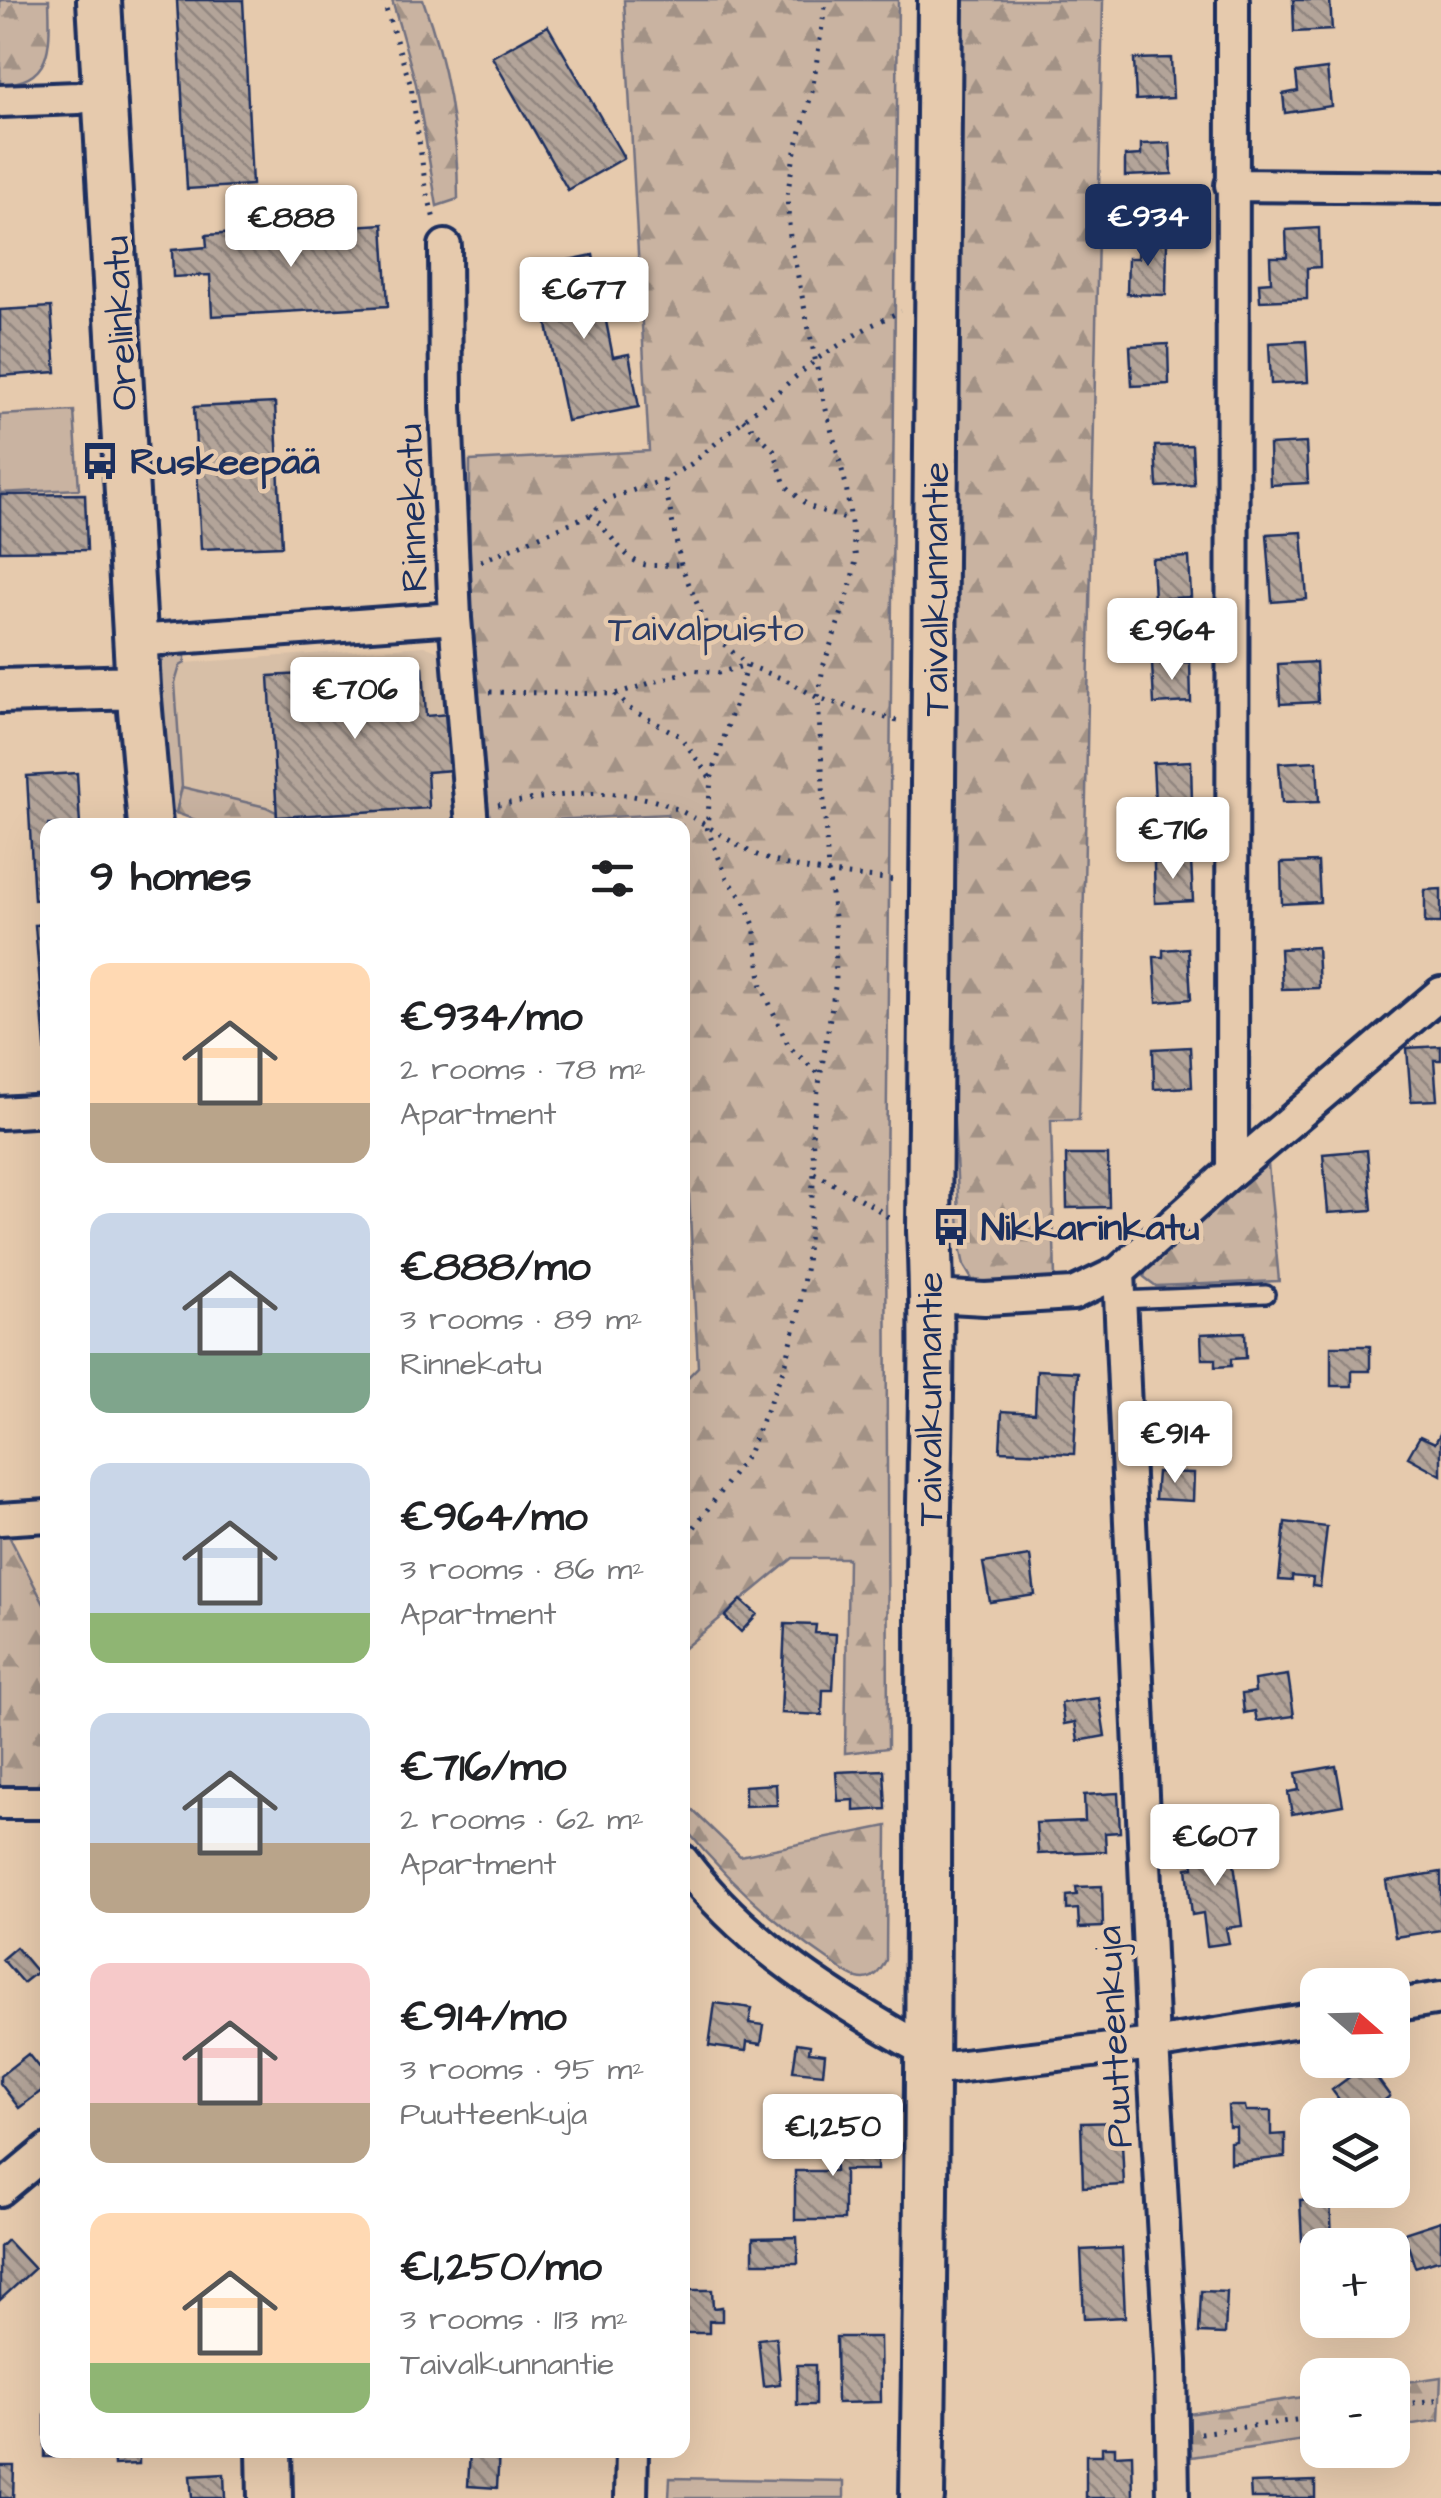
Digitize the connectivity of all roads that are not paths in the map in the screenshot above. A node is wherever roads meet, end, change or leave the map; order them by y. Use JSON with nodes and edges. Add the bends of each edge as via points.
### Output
{"nodes":[{"id":1,"x":99,"y":0,"type":"edge"},
{"id":2,"x":940,"y":0,"type":"edge"},
{"id":3,"x":1232,"y":0,"type":"edge"},
{"id":4,"x":105,"y":93,"type":"junction"},
{"id":5,"x":0,"y":101,"type":"edge"},
{"id":6,"x":1230,"y":186,"type":"junction"},
{"id":7,"x":1441,"y":187,"type":"edge"},
{"id":8,"x":445,"y":246,"type":"road end"},
{"id":9,"x":455,"y":618,"type":"junction"},
{"id":10,"x":135,"y":641,"type":"junction"},
{"id":11,"x":138,"y":687,"type":"junction"},
{"id":12,"x":0,"y":692,"type":"edge"},
{"id":13,"x":471,"y":817,"type":"edge"},
{"id":14,"x":149,"y":818,"type":"edge"},
{"id":15,"x":1441,"y":992,"type":"edge"},
{"id":16,"x":40,"y":1110,"type":"edge"},
{"id":17,"x":0,"y":1113,"type":"edge"},
{"id":18,"x":1232,"y":1171,"type":"junction"},
{"id":19,"x":1120,"y":1286,"type":"junction"},
{"id":20,"x":1266,"y":1294,"type":"dead end"},
{"id":21,"x":932,"y":1296,"type":"junction"},
{"id":22,"x":40,"y":1516,"type":"edge"},
{"id":23,"x":0,"y":1518,"type":"edge"},
{"id":24,"x":0,"y":1802,"type":"edge"},
{"id":25,"x":40,"y":1803,"type":"edge"},
{"id":26,"x":690,"y":1871,"type":"edge"},
{"id":27,"x":1441,"y":1998,"type":"edge"},
{"id":28,"x":1410,"y":2003,"type":"edge"},
{"id":29,"x":1300,"y":2021,"type":"edge"},
{"id":30,"x":1153,"y":2044,"type":"junction"},
{"id":31,"x":929,"y":2061,"type":"junction"},
{"id":32,"x":40,"y":2157,"type":"edge"},
{"id":33,"x":0,"y":2190,"type":"edge"},
{"id":34,"x":270,"y":2458,"type":"edge"},
{"id":35,"x":632,"y":2458,"type":"edge"},
{"id":36,"x":270,"y":2498,"type":"edge"},
{"id":37,"x":631,"y":2498,"type":"edge"},
{"id":38,"x":922,"y":2498,"type":"edge"},
{"id":39,"x":1173,"y":2498,"type":"edge"}],
"edges":[{"from":1,"to":4,"type":"main road","name":"Orelinkatu"},
{"from":2,"to":21,"type":"main road","name":"Taivalkunnantie"},
{"from":3,"to":6,"type":"street"},
{"from":4,"to":5,"type":"street"},
{"from":4,"to":10,"type":"main road","name":"Orelinkatu"},
{"from":6,"to":7,"type":"street"},
{"from":6,"to":18,"type":"street"},
{"from":8,"to":9,"type":"street","name":"Rinnekatu"},
{"from":9,"to":10,"type":"street"},
{"from":9,"to":13,"type":"street","name":"Rinnekatu"},
{"from":10,"to":11,"type":"main road","name":"Orelinkatu"},
{"from":11,"to":12,"type":"main road"},
{"from":11,"to":14,"type":"main road","name":"Orelinkatu"},
{"from":15,"to":18,"type":"street"},
{"from":16,"to":17,"type":"street"},
{"from":18,"to":19,"type":"street"},
{"from":19,"to":20,"type":"lane"},
{"from":19,"to":21,"type":"street","via":[[985,1299]]},
{"from":19,"to":30,"type":"street","name":"Puutteenkuja"},
{"from":21,"to":31,"type":"main road","name":"Taivalkunnantie"},
{"from":22,"to":23,"type":"street"},
{"from":24,"to":25,"type":"street"},
{"from":26,"to":31,"type":"street","via":[[785,1964]]},
{"from":27,"to":28,"type":"street"},
{"from":29,"to":30,"type":"street"},
{"from":30,"to":31,"type":"street"},
{"from":30,"to":39,"type":"street","name":"Puutteenkuja"},
{"from":31,"to":38,"type":"main road","name":"Taivalkunnantie"},
{"from":32,"to":33,"type":"street"},
{"from":34,"to":36,"type":"main road"},
{"from":35,"to":37,"type":"street"}]}
